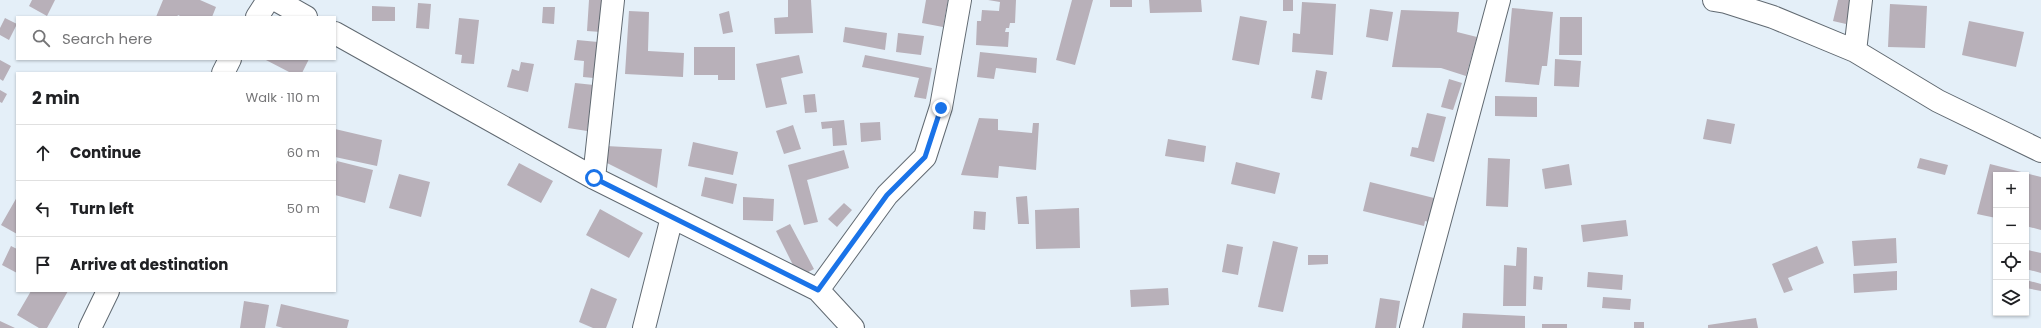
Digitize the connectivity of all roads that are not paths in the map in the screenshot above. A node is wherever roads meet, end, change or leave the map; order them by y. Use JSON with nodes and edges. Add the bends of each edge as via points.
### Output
{"nodes":[{"id":1,"x":268,"y":0,"type":"edge"},
{"id":2,"x":276,"y":0,"type":"edge"},
{"id":3,"x":613,"y":0,"type":"edge"},
{"id":4,"x":960,"y":0,"type":"edge"},
{"id":5,"x":1499,"y":0,"type":"edge"},
{"id":6,"x":1714,"y":0,"type":"edge"},
{"id":7,"x":1861,"y":0,"type":"edge"},
{"id":8,"x":258,"y":16,"type":"edge"},
{"id":9,"x":304,"y":16,"type":"edge"},
{"id":10,"x":336,"y":34,"type":"edge"},
{"id":11,"x":1855,"y":51,"type":"junction"},
{"id":12,"x":230,"y":60,"type":"edge"},
{"id":13,"x":224,"y":72,"type":"edge"},
{"id":14,"x":2041,"y":151,"type":"edge"},
{"id":15,"x":594,"y":178,"type":"junction"},
{"id":16,"x":672,"y":217,"type":"junction"},
{"id":17,"x":818,"y":290,"type":"junction"},
{"id":18,"x":108,"y":292,"type":"edge"},
{"id":19,"x":90,"y":328,"type":"edge"},
{"id":20,"x":644,"y":328,"type":"edge"},
{"id":21,"x":853,"y":328,"type":"edge"},
{"id":22,"x":1411,"y":328,"type":"edge"}],
"edges":[{"from":1,"to":8,"type":"street"},
{"from":2,"to":9,"type":"street"},
{"from":3,"to":15,"type":"street"},
{"from":4,"to":17,"type":"street","via":[[941,108],[925,157],[887,195]]},
{"from":5,"to":22,"type":"street"},
{"from":6,"to":11,"type":"street","via":[[1773,17]]},
{"from":7,"to":11,"type":"street"},
{"from":10,"to":15,"type":"street"},
{"from":11,"to":14,"type":"street","via":[[1938,101]]},
{"from":12,"to":13,"type":"street"},
{"from":15,"to":16,"type":"street"},
{"from":16,"to":17,"type":"street"},
{"from":16,"to":20,"type":"street"},
{"from":17,"to":21,"type":"street"},
{"from":18,"to":19,"type":"street"}]}
